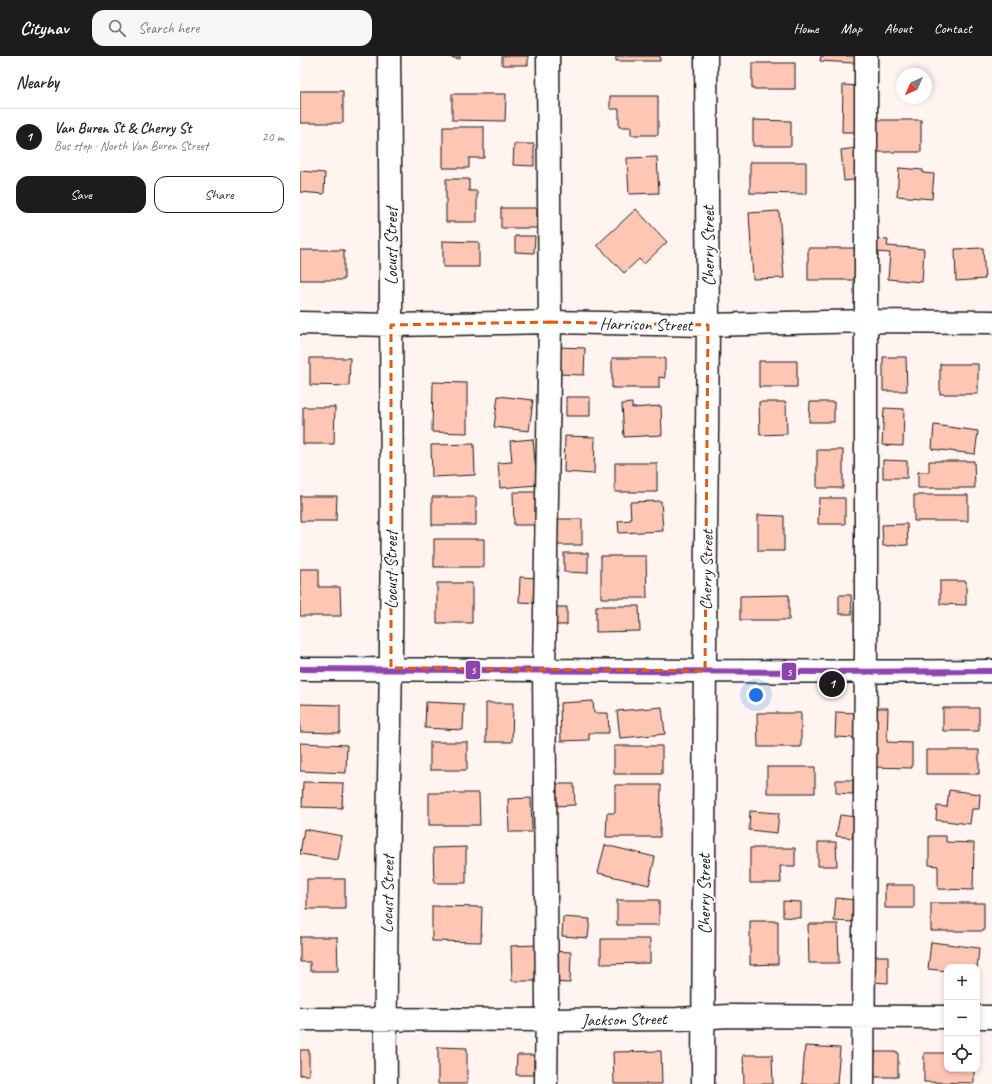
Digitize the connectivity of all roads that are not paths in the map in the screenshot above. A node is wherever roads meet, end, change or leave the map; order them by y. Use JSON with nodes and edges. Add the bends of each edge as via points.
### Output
{"nodes":[{"id":1,"x":389,"y":56,"type":"edge"},
{"id":2,"x":548,"y":56,"type":"edge"},
{"id":3,"x":706,"y":56,"type":"edge"},
{"id":4,"x":866,"y":56,"type":"edge"},
{"id":5,"x":866,"y":321,"type":"junction"},
{"id":6,"x":300,"y":322,"type":"edge"},
{"id":7,"x":550,"y":322,"type":"junction"},
{"id":8,"x":992,"y":322,"type":"edge"},
{"id":9,"x":391,"y":325,"type":"junction"},
{"id":10,"x":708,"y":325,"type":"junction"},
{"id":11,"x":391,"y":668,"type":"junction"},
{"id":12,"x":300,"y":669,"type":"edge"},
{"id":13,"x":544,"y":671,"type":"junction"},
{"id":14,"x":705,"y":671,"type":"junction"},
{"id":15,"x":992,"y":671,"type":"edge"},
{"id":16,"x":866,"y":672,"type":"junction"},
{"id":17,"x":863,"y":1016,"type":"junction"},
{"id":18,"x":944,"y":1017,"type":"edge"},
{"id":19,"x":980,"y":1017,"type":"edge"},
{"id":20,"x":992,"y":1017,"type":"edge"},
{"id":21,"x":703,"y":1018,"type":"junction"},
{"id":22,"x":300,"y":1019,"type":"edge"},
{"id":23,"x":385,"y":1020,"type":"junction"},
{"id":24,"x":546,"y":1020,"type":"junction"},
{"id":25,"x":386,"y":1084,"type":"edge"},
{"id":26,"x":546,"y":1084,"type":"edge"},
{"id":27,"x":703,"y":1084,"type":"edge"},
{"id":28,"x":862,"y":1084,"type":"edge"}],
"edges":[{"from":1,"to":9,"type":"street","name":"Locust Street"},
{"from":2,"to":7,"type":"street"},
{"from":3,"to":10,"type":"street","name":"Cherry Street"},
{"from":4,"to":5,"type":"street"},
{"from":5,"to":8,"type":"street","name":"Harrison Street"},
{"from":5,"to":10,"type":"street","name":"Harrison Street"},
{"from":5,"to":16,"type":"street"},
{"from":6,"to":9,"type":"street","name":"Harrison Street"},
{"from":7,"to":9,"type":"street","name":"Harrison Street"},
{"from":7,"to":10,"type":"street","name":"Harrison Street"},
{"from":7,"to":13,"type":"street"},
{"from":9,"to":11,"type":"street","name":"Locust Street"},
{"from":10,"to":14,"type":"street","name":"Cherry Street"},
{"from":11,"to":12,"type":"street"},
{"from":11,"to":13,"type":"street"},
{"from":11,"to":23,"type":"street","name":"Locust Street"},
{"from":13,"to":14,"type":"street"},
{"from":13,"to":24,"type":"street"},
{"from":14,"to":16,"type":"street"},
{"from":14,"to":21,"type":"street","name":"Cherry Street"},
{"from":15,"to":16,"type":"street"},
{"from":16,"to":17,"type":"street"},
{"from":17,"to":18,"type":"street","name":"Jackson Street"},
{"from":17,"to":21,"type":"street","name":"Jackson Street"},
{"from":17,"to":28,"type":"street"},
{"from":19,"to":20,"type":"street"},
{"from":21,"to":24,"type":"street","name":"Jackson Street"},
{"from":21,"to":27,"type":"street","name":"Cherry Street"},
{"from":22,"to":23,"type":"street","name":"Jackson Street"},
{"from":23,"to":24,"type":"street","name":"Jackson Street"},
{"from":23,"to":25,"type":"street","name":"Locust Street"},
{"from":24,"to":26,"type":"street"}]}
